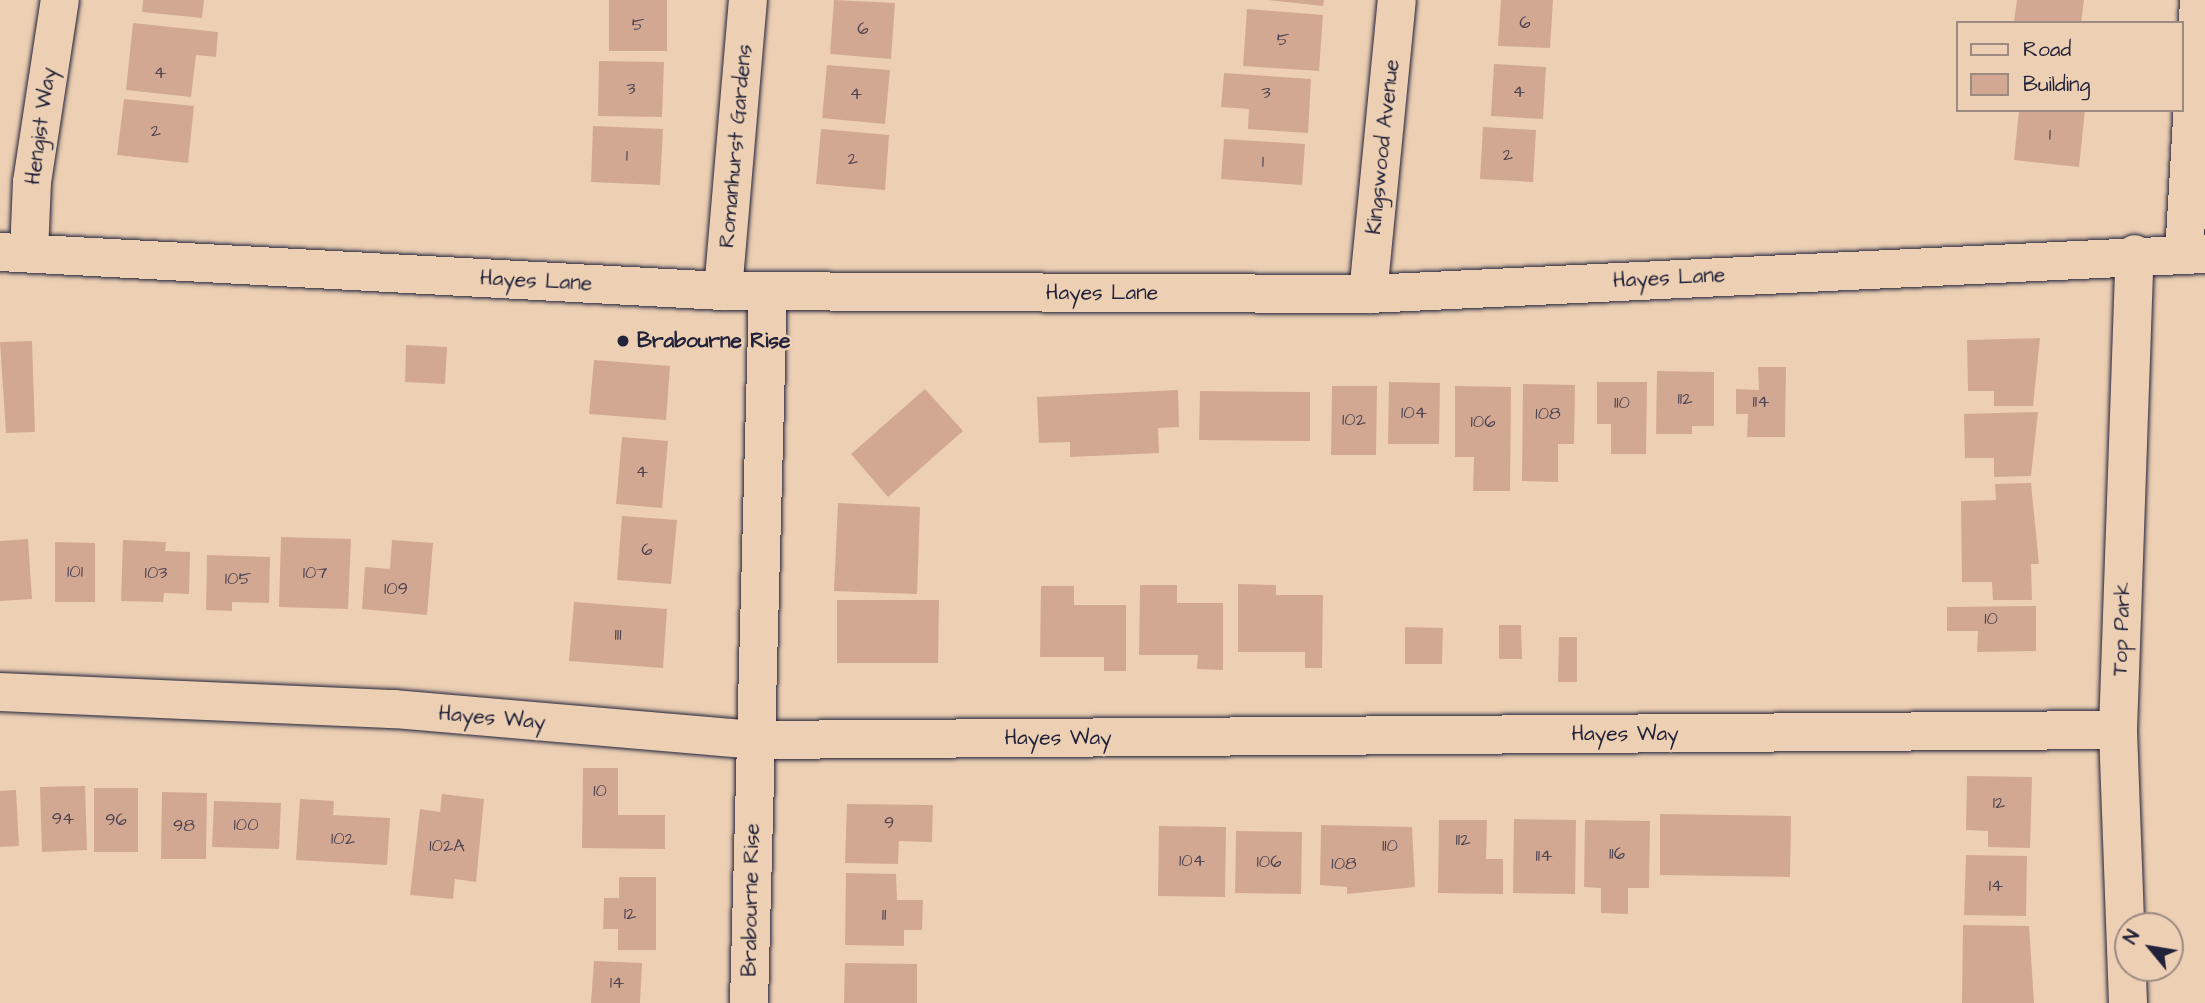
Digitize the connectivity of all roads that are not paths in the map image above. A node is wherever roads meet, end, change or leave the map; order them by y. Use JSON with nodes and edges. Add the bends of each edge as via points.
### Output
{"nodes":[{"id":1,"x":60,"y":0,"type":"edge"},
{"id":2,"x":748,"y":0,"type":"edge"},
{"id":3,"x":1397,"y":0,"type":"edge"},
{"id":4,"x":2199,"y":0,"type":"edge"},
{"id":5,"x":15,"y":252,"type":"edge"},
{"id":6,"x":2135,"y":254,"type":"junction"},
{"id":7,"x":2194,"y":254,"type":"edge"},
{"id":8,"x":723,"y":292,"type":"junction"},
{"id":9,"x":768,"y":292,"type":"junction"},
{"id":10,"x":1368,"y":294,"type":"junction"},
{"id":11,"x":0,"y":692,"type":"edge"},
{"id":12,"x":2119,"y":730,"type":"junction"},
{"id":13,"x":754,"y":740,"type":"junction"},
{"id":14,"x":749,"y":1003,"type":"edge"},
{"id":15,"x":2128,"y":1003,"type":"edge"}],
"edges":[{"from":1,"to":5,"type":"street","name":"Hengist Way","via":[[32,182]]},
{"from":2,"to":8,"type":"street","name":"Romanhurst Gardens"},
{"from":3,"to":10,"type":"street","name":"Kingswood Avenue"},
{"from":4,"to":7,"type":"street"},
{"from":5,"to":8,"type":"street","name":"Hayes Lane"},
{"from":6,"to":7,"type":"street","name":"Hayes Lane"},
{"from":6,"to":10,"type":"street","name":"Hayes Lane"},
{"from":6,"to":12,"type":"street","name":"Top Park"},
{"from":8,"to":9,"type":"street","name":"Hayes Lane"},
{"from":9,"to":10,"type":"street","name":"Hayes Lane"},
{"from":9,"to":13,"type":"street","name":"Brabourne Rise"},
{"from":11,"to":13,"type":"street","name":"Hayes Way","via":[[353,707]]},
{"from":12,"to":13,"type":"street","name":"Hayes Way"},
{"from":12,"to":15,"type":"street","name":"Top Park"},
{"from":13,"to":14,"type":"street","name":"Brabourne Rise"}]}
